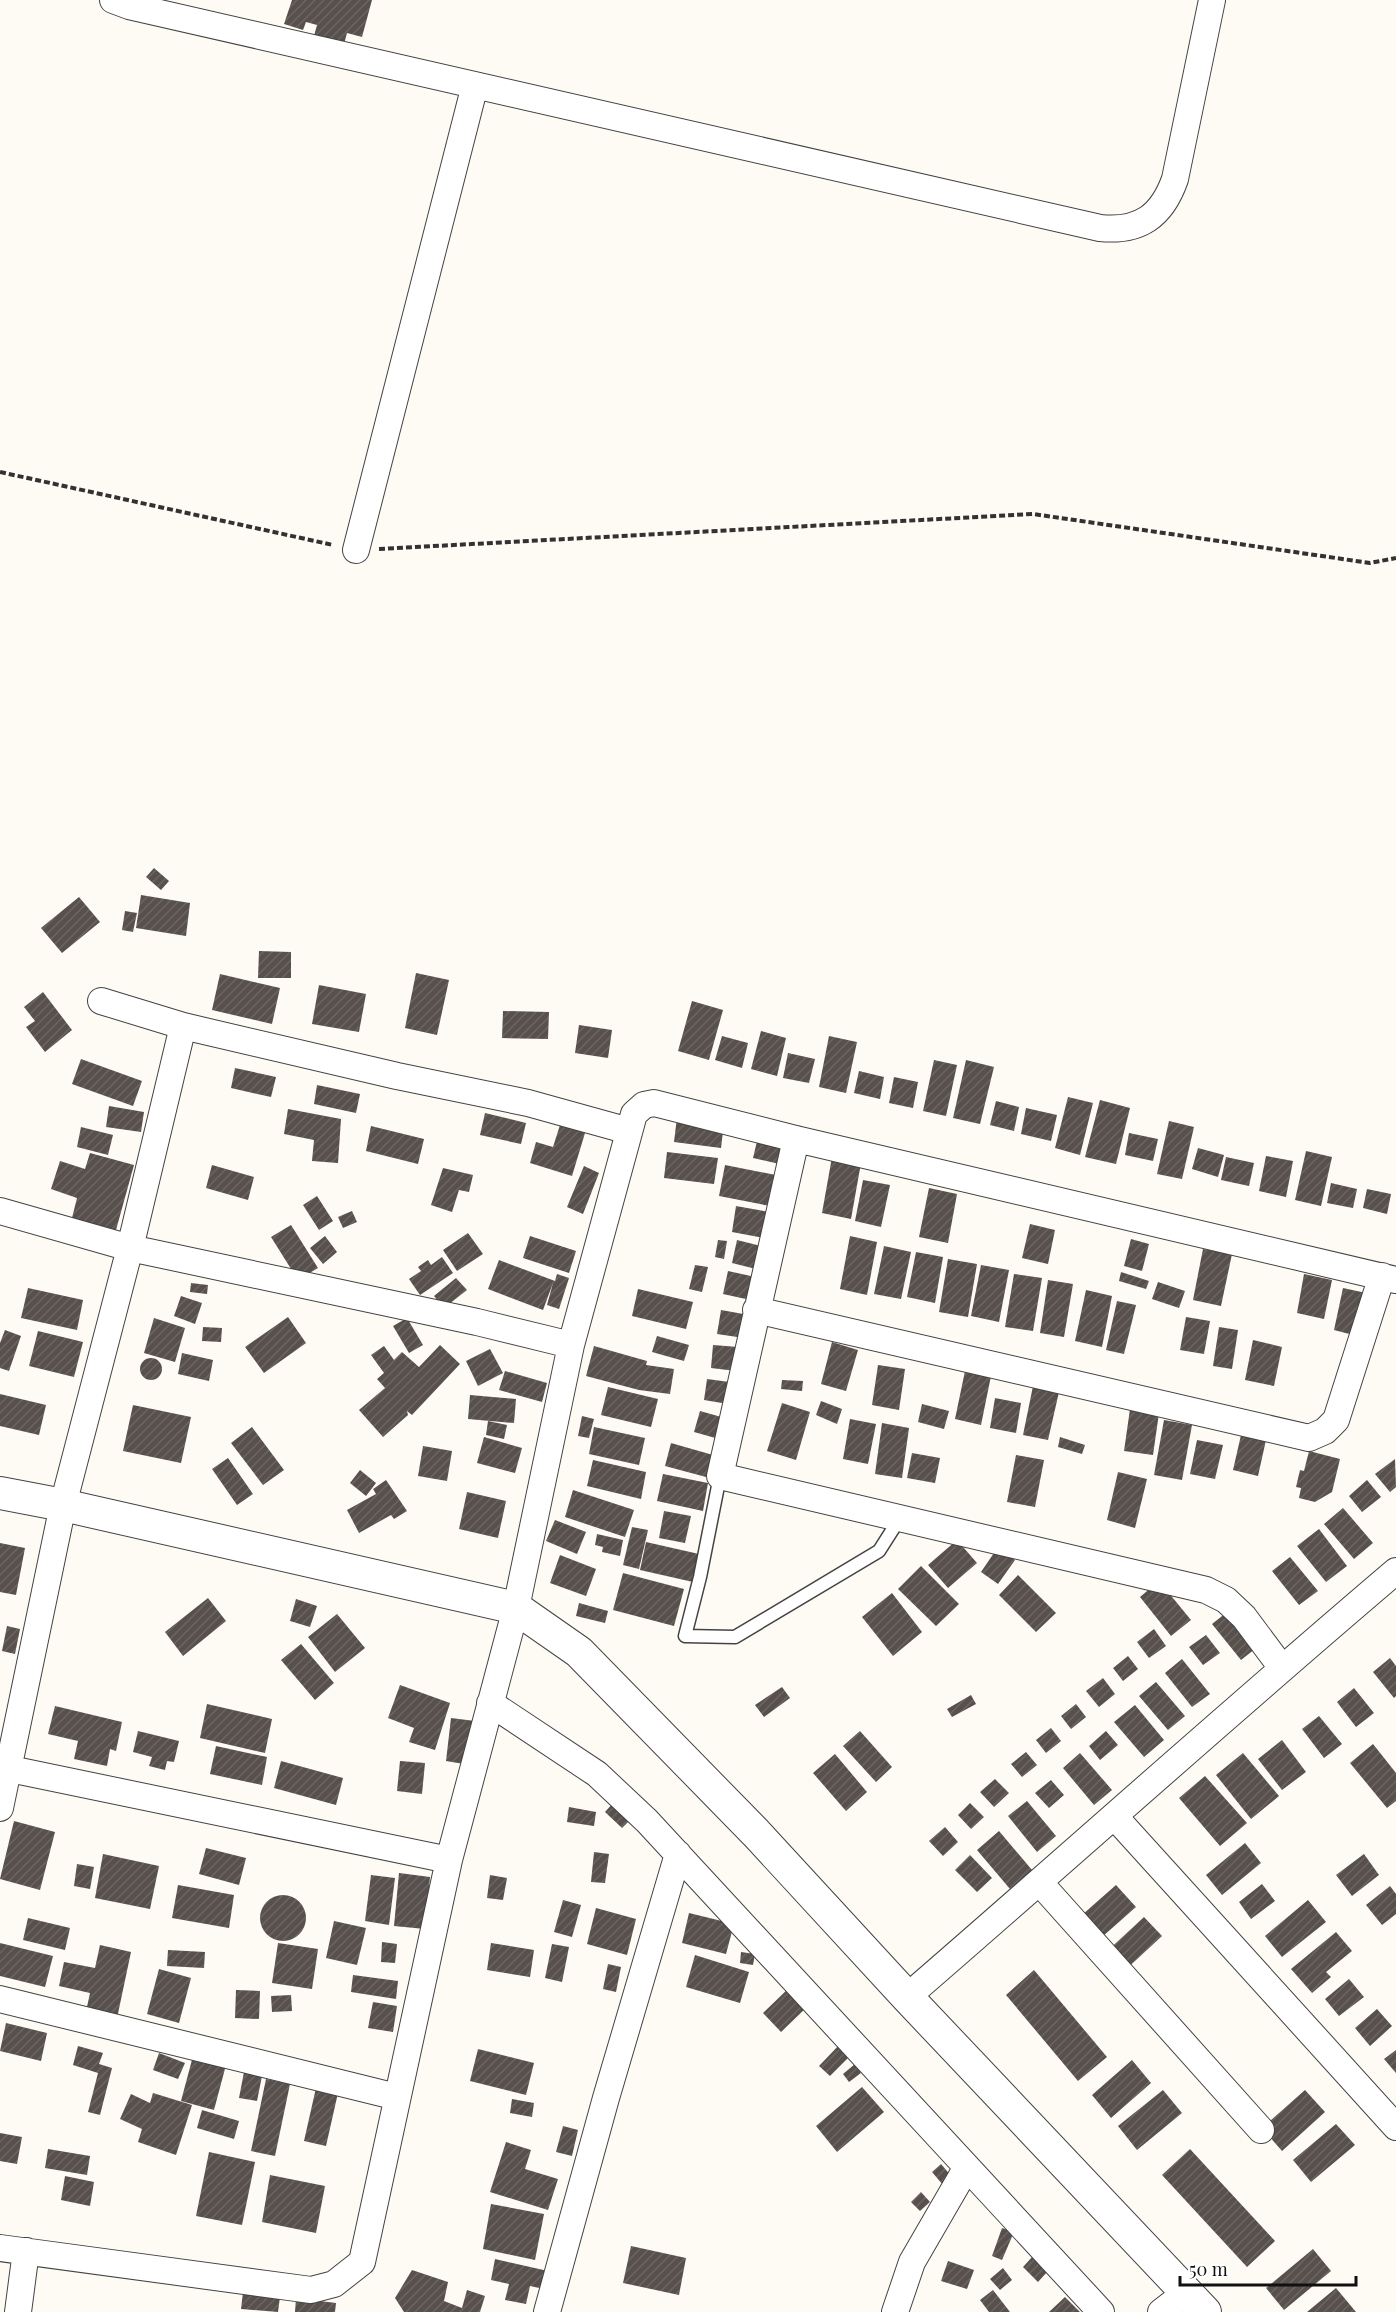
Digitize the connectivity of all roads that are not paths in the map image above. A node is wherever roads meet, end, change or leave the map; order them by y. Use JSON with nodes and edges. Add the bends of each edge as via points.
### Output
{"nodes":[{"id":1,"x":112,"y":0,"type":"edge"},
{"id":2,"x":1212,"y":0,"type":"edge"},
{"id":3,"x":475,"y":85,"type":"junction"},
{"id":4,"x":356,"y":550,"type":"road end"},
{"id":5,"x":101,"y":1001,"type":"dead end"},
{"id":6,"x":183,"y":1026,"type":"junction"},
{"id":7,"x":629,"y":1131,"type":"junction"},
{"id":8,"x":796,"y":1139,"type":"junction"},
{"id":9,"x":0,"y":1211,"type":"edge"},
{"id":10,"x":130,"y":1248,"type":"junction"},
{"id":11,"x":1389,"y":1278,"type":"edge"},
{"id":12,"x":756,"y":1310,"type":"junction"},
{"id":13,"x":571,"y":1345,"type":"junction"},
{"id":14,"x":720,"y":1476,"type":"junction"},
{"id":15,"x":0,"y":1493,"type":"edge"},
{"id":16,"x":63,"y":1505,"type":"junction"},
{"id":17,"x":900,"y":1518,"type":"junction"},
{"id":18,"x":1396,"y":1571,"type":"edge"},
{"id":19,"x":516,"y":1608,"type":"junction"},
{"id":20,"x":1282,"y":1668,"type":"junction"},
{"id":21,"x":490,"y":1703,"type":"junction"},
{"id":22,"x":10,"y":1769,"type":"junction"},
{"id":23,"x":0,"y":1808,"type":"edge"},
{"id":24,"x":1115,"y":1817,"type":"junction"},
{"id":25,"x":678,"y":1854,"type":"junction"},
{"id":26,"x":449,"y":1860,"type":"junction"},
{"id":27,"x":1040,"y":1883,"type":"junction"},
{"id":28,"x":907,"y":1997,"type":"junction"},
{"id":29,"x":0,"y":1999,"type":"edge"},
{"id":30,"x":397,"y":2097,"type":"junction"},
{"id":31,"x":1396,"y":2127,"type":"edge"},
{"id":32,"x":1261,"y":2130,"type":"dead end"},
{"id":33,"x":967,"y":2167,"type":"junction"},
{"id":34,"x":0,"y":2248,"type":"edge"},
{"id":35,"x":26,"y":2251,"type":"junction"},
{"id":36,"x":1196,"y":2302,"type":"edge"},
{"id":37,"x":550,"y":2311,"type":"edge"},
{"id":38,"x":18,"y":2312,"type":"edge"},
{"id":39,"x":895,"y":2312,"type":"edge"},
{"id":40,"x":1101,"y":2312,"type":"edge"},
{"id":41,"x":1161,"y":2312,"type":"edge"}],
"edges":[{"from":1,"to":3,"type":"street"},
{"from":2,"to":3,"type":"street","via":[[1170,195],[1148,219],[1116,229]]},
{"from":3,"to":4,"type":"street"},
{"from":5,"to":6,"type":"street"},
{"from":6,"to":7,"type":"street","via":[[528,1102]]},
{"from":6,"to":10,"type":"street"},
{"from":7,"to":8,"type":"street","via":[[634,1114],[644,1104],[654,1103]]},
{"from":7,"to":13,"type":"street"},
{"from":8,"to":11,"type":"street"},
{"from":8,"to":12,"type":"street"},
{"from":9,"to":10,"type":"street"},
{"from":10,"to":13,"type":"street"},
{"from":10,"to":16,"type":"street"},
{"from":11,"to":12,"type":"street","via":[[1336,1420],[1325,1431],[1309,1438]]},
{"from":12,"to":14,"type":"street"},
{"from":13,"to":19,"type":"street"},
{"from":14,"to":17,"type":"street"},
{"from":14,"to":17,"type":"lane","via":[[685,1636],[735,1638],[879,1551]]},
{"from":15,"to":16,"type":"street"},
{"from":16,"to":19,"type":"street"},
{"from":16,"to":22,"type":"street"},
{"from":17,"to":20,"type":"street","via":[[1206,1590],[1226,1600],[1244,1617]]},
{"from":18,"to":20,"type":"street"},
{"from":19,"to":21,"type":"street"},
{"from":19,"to":28,"type":"street","via":[[579,1652],[756,1833]]},
{"from":20,"to":24,"type":"street"},
{"from":21,"to":25,"type":"street","via":[[597,1774]]},
{"from":21,"to":26,"type":"street"},
{"from":22,"to":23,"type":"street"},
{"from":22,"to":26,"type":"street"},
{"from":24,"to":27,"type":"street"},
{"from":24,"to":31,"type":"street"},
{"from":25,"to":33,"type":"street"},
{"from":25,"to":37,"type":"street","via":[[606,2098]]},
{"from":26,"to":30,"type":"street"},
{"from":27,"to":28,"type":"street"},
{"from":27,"to":32,"type":"street"},
{"from":28,"to":36,"type":"street"},
{"from":29,"to":30,"type":"street"},
{"from":30,"to":35,"type":"street","via":[[362,2262],[334,2283],[312,2290]]},
{"from":33,"to":39,"type":"street","via":[[912,2262]]},
{"from":33,"to":40,"type":"street"},
{"from":34,"to":35,"type":"street"},
{"from":35,"to":38,"type":"street"},
{"from":36,"to":41,"type":"street"}]}
